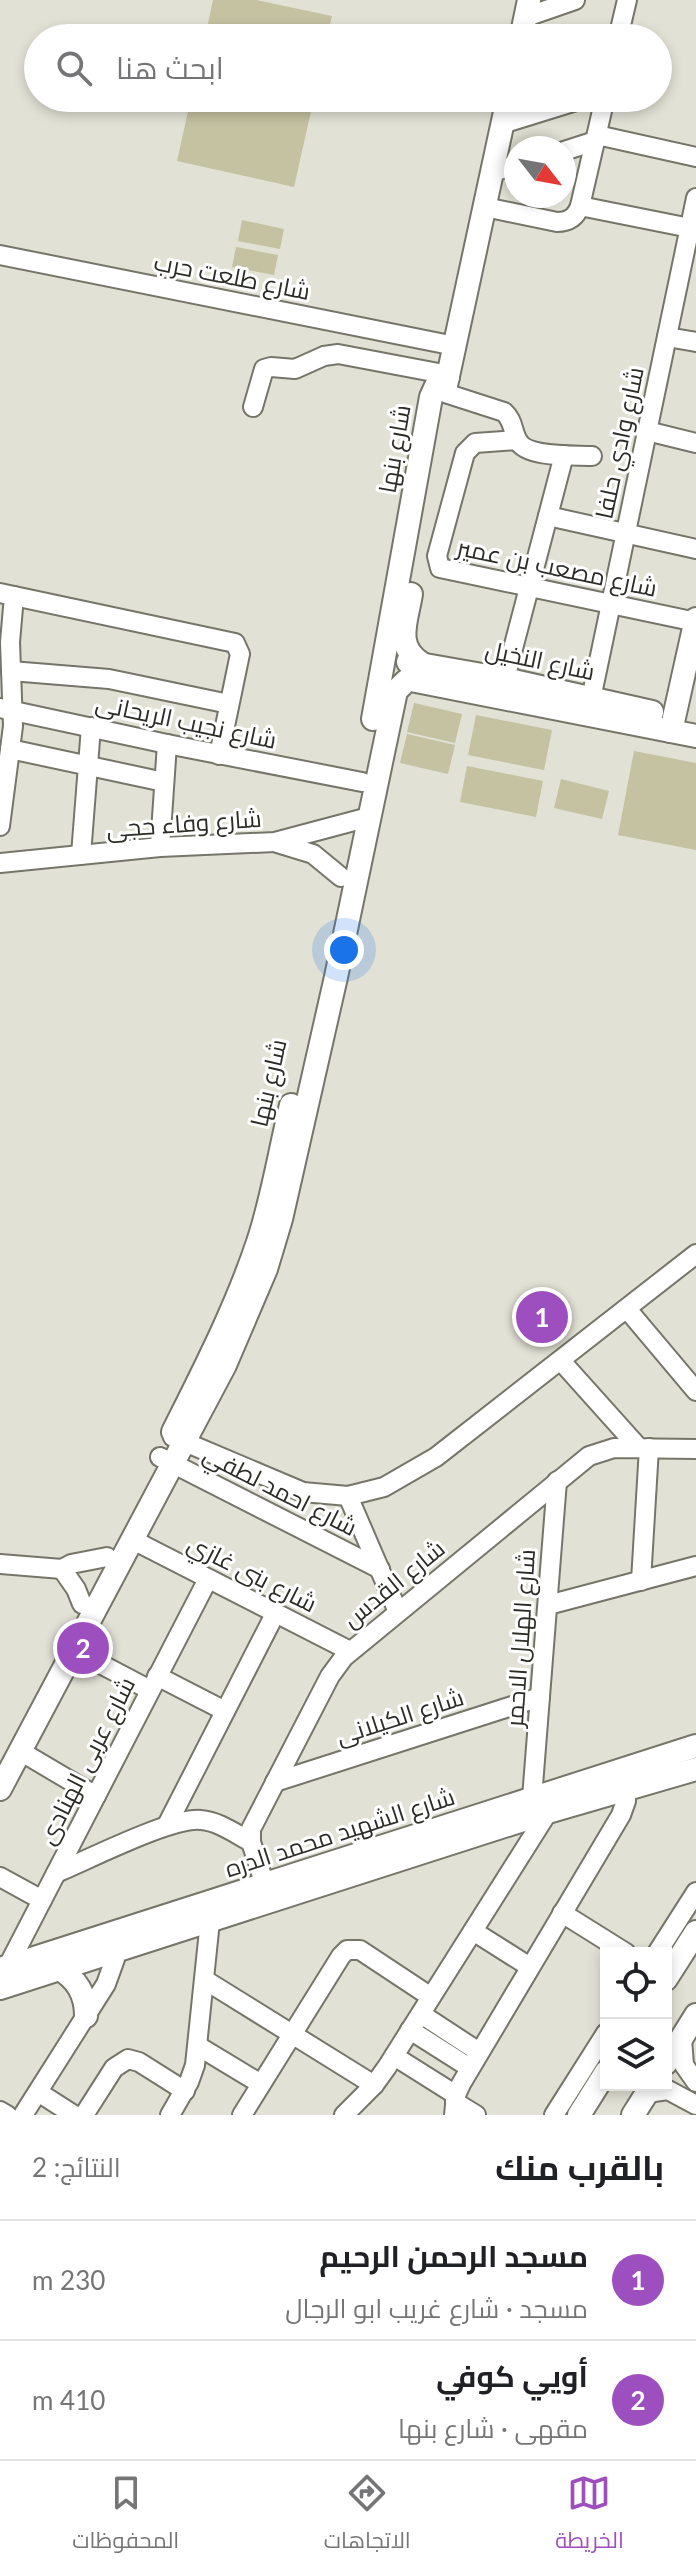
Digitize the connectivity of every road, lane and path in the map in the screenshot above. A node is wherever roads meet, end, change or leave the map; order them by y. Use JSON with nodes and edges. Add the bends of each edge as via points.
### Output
{"nodes":[{"id":1,"x":575,"y":0,"type":"edge"},
{"id":2,"x":627,"y":0,"type":"edge"},
{"id":3,"x":525,"y":18,"type":"edge"},
{"id":4,"x":619,"y":24,"type":"edge"},
{"id":5,"x":505,"y":112,"type":"edge"},
{"id":6,"x":541,"y":112,"type":"edge"},
{"id":7,"x":602,"y":112,"type":"edge"},
{"id":8,"x":502,"y":124,"type":"junction"},
{"id":9,"x":596,"y":138,"type":"junction"},
{"id":10,"x":576,"y":146,"type":"edge"},
{"id":11,"x":696,"y":157,"type":"edge"},
{"id":12,"x":504,"y":168,"type":"edge"},
{"id":13,"x":492,"y":172,"type":"junction"},
{"id":14,"x":696,"y":198,"type":"edge"},
{"id":15,"x":580,"y":206,"type":"junction"},
{"id":16,"x":485,"y":207,"type":"junction"},
{"id":17,"x":691,"y":232,"type":"edge"},
{"id":18,"x":0,"y":255,"type":"edge"},
{"id":19,"x":667,"y":337,"type":"junction"},
{"id":20,"x":696,"y":342,"type":"edge"},
{"id":21,"x":455,"y":346,"type":"junction"},
{"id":22,"x":447,"y":382,"type":"junction"},
{"id":23,"x":253,"y":407,"type":"dead end"},
{"id":24,"x":647,"y":431,"type":"junction"},
{"id":25,"x":517,"y":440,"type":"junction"},
{"id":26,"x":696,"y":443,"type":"edge"},
{"id":27,"x":564,"y":455,"type":"junction"},
{"id":28,"x":592,"y":456,"type":"dead end"},
{"id":29,"x":548,"y":516,"type":"junction"},
{"id":30,"x":626,"y":533,"type":"junction"},
{"id":31,"x":696,"y":549,"type":"edge"},
{"id":32,"x":529,"y":588,"type":"junction"},
{"id":33,"x":7,"y":594,"type":"edge"},
{"id":34,"x":611,"y":604,"type":"junction"},
{"id":35,"x":696,"y":621,"type":"edge"},
{"id":36,"x":5,"y":642,"type":"edge"},
{"id":37,"x":406,"y":660,"type":"junction"},
{"id":38,"x":11,"y":671,"type":"junction"},
{"id":39,"x":696,"y":674,"type":"edge"},
{"id":40,"x":505,"y":679,"type":"junction"},
{"id":41,"x":380,"y":682,"type":"junction"},
{"id":42,"x":591,"y":699,"type":"junction"},
{"id":43,"x":229,"y":704,"type":"junction"},
{"id":44,"x":7,"y":709,"type":"edge"},
{"id":45,"x":684,"y":726,"type":"edge"},
{"id":46,"x":91,"y":727,"type":"junction"},
{"id":47,"x":167,"y":744,"type":"junction"},
{"id":48,"x":10,"y":749,"type":"junction"},
{"id":49,"x":219,"y":755,"type":"junction"},
{"id":50,"x":88,"y":766,"type":"junction"},
{"id":51,"x":164,"y":782,"type":"junction"},
{"id":52,"x":362,"y":782,"type":"junction"},
{"id":53,"x":3,"y":787,"type":"edge"},
{"id":54,"x":362,"y":819,"type":"junction"},
{"id":55,"x":0,"y":826,"type":"edge"},
{"id":56,"x":275,"y":842,"type":"junction"},
{"id":57,"x":160,"y":847,"type":"junction"},
{"id":58,"x":81,"y":855,"type":"junction"},
{"id":59,"x":0,"y":863,"type":"edge"},
{"id":60,"x":341,"y":877,"type":"junction"},
{"id":61,"x":328,"y":976,"type":"junction"},
{"id":62,"x":696,"y":1254,"type":"edge"},
{"id":63,"x":627,"y":1309,"type":"junction"},
{"id":64,"x":561,"y":1361,"type":"junction"},
{"id":65,"x":696,"y":1391,"type":"edge"},
{"id":66,"x":177,"y":1439,"type":"junction"},
{"id":67,"x":644,"y":1448,"type":"junction"},
{"id":68,"x":696,"y":1449,"type":"edge"},
{"id":69,"x":166,"y":1460,"type":"junction"},
{"id":70,"x":557,"y":1481,"type":"junction"},
{"id":71,"x":348,"y":1496,"type":"junction"},
{"id":72,"x":133,"y":1540,"type":"junction"},
{"id":73,"x":107,"y":1557,"type":"junction"},
{"id":74,"x":0,"y":1564,"type":"edge"},
{"id":75,"x":696,"y":1566,"type":"edge"},
{"id":76,"x":62,"y":1569,"type":"junction"},
{"id":77,"x":380,"y":1569,"type":"junction"},
{"id":78,"x":208,"y":1579,"type":"junction"},
{"id":79,"x":641,"y":1581,"type":"junction"},
{"id":80,"x":82,"y":1604,"type":"junction"},
{"id":81,"x":548,"y":1605,"type":"junction"},
{"id":82,"x":398,"y":1612,"type":"junction"},
{"id":83,"x":275,"y":1614,"type":"junction"},
{"id":84,"x":74,"y":1650,"type":"junction"},
{"id":85,"x":350,"y":1651,"type":"junction"},
{"id":86,"x":154,"y":1683,"type":"junction"},
{"id":87,"x":540,"y":1697,"type":"junction"},
{"id":88,"x":225,"y":1711,"type":"junction"},
{"id":89,"x":696,"y":1746,"type":"edge"},
{"id":90,"x":10,"y":1754,"type":"edge"},
{"id":91,"x":696,"y":1769,"type":"edge"},
{"id":92,"x":625,"y":1778,"type":"junction"},
{"id":93,"x":275,"y":1782,"type":"junction"},
{"id":94,"x":0,"y":1789,"type":"edge"},
{"id":95,"x":96,"y":1796,"type":"junction"},
{"id":96,"x":540,"y":1805,"type":"junction"},
{"id":97,"x":167,"y":1825,"type":"junction"},
{"id":98,"x":251,"y":1842,"type":"junction"},
{"id":99,"x":56,"y":1873,"type":"junction"},
{"id":100,"x":0,"y":1877,"type":"edge"},
{"id":101,"x":265,"y":1885,"type":"junction"},
{"id":102,"x":696,"y":1892,"type":"edge"},
{"id":103,"x":42,"y":1900,"type":"junction"},
{"id":104,"x":562,"y":1913,"type":"junction"},
{"id":105,"x":210,"y":1921,"type":"junction"},
{"id":106,"x":473,"y":1931,"type":"junction"},
{"id":107,"x":696,"y":1932,"type":"edge"},
{"id":108,"x":114,"y":1942,"type":"junction"},
{"id":109,"x":616,"y":1947,"type":"edge"},
{"id":110,"x":661,"y":1947,"type":"edge"},
{"id":111,"x":530,"y":1967,"type":"junction"},
{"id":112,"x":58,"y":1968,"type":"junction"},
{"id":113,"x":672,"y":1970,"type":"edge"},
{"id":114,"x":3,"y":1974,"type":"edge"},
{"id":115,"x":205,"y":1980,"type":"junction"},
{"id":116,"x":431,"y":1997,"type":"junction"},
{"id":117,"x":421,"y":2014,"type":"junction"},
{"id":118,"x":696,"y":2015,"type":"edge"},
{"id":119,"x":86,"y":2016,"type":"junction"},
{"id":120,"x":410,"y":2030,"type":"junction"},
{"id":121,"x":293,"y":2034,"type":"junction"},
{"id":122,"x":600,"y":2042,"type":"edge"},
{"id":123,"x":198,"y":2046,"type":"junction"},
{"id":124,"x":672,"y":2051,"type":"edge"},
{"id":125,"x":479,"y":2052,"type":"junction"},
{"id":126,"x":672,"y":2054,"type":"edge"},
{"id":127,"x":394,"y":2056,"type":"junction"},
{"id":128,"x":470,"y":2068,"type":"junction"},
{"id":129,"x":600,"y":2082,"type":"edge"},
{"id":130,"x":696,"y":2082,"type":"edge"},
{"id":131,"x":261,"y":2084,"type":"junction"},
{"id":132,"x":374,"y":2085,"type":"junction"},
{"id":133,"x":185,"y":2091,"type":"junction"},
{"id":134,"x":648,"y":2091,"type":"edge"},
{"id":135,"x":670,"y":2091,"type":"edge"},
{"id":136,"x":38,"y":2092,"type":"junction"},
{"id":137,"x":455,"y":2104,"type":"edge"},
{"id":138,"x":696,"y":2105,"type":"edge"},
{"id":139,"x":0,"y":2111,"type":"edge"},
{"id":140,"x":7,"y":2115,"type":"edge"},
{"id":141,"x":23,"y":2115,"type":"edge"},
{"id":142,"x":74,"y":2115,"type":"edge"},
{"id":143,"x":84,"y":2115,"type":"edge"},
{"id":144,"x":170,"y":2115,"type":"edge"},
{"id":145,"x":242,"y":2115,"type":"edge"},
{"id":146,"x":344,"y":2115,"type":"edge"},
{"id":147,"x":476,"y":2115,"type":"edge"},
{"id":148,"x":554,"y":2115,"type":"edge"},
{"id":149,"x":579,"y":2115,"type":"edge"},
{"id":150,"x":633,"y":2115,"type":"edge"}],
"edges":[{"from":1,"to":3,"type":"street"},
{"from":2,"to":4,"type":"street"},
{"from":5,"to":8,"type":"main road","name":"شارع بنها"},
{"from":6,"to":8,"type":"street"},
{"from":7,"to":9,"type":"street"},
{"from":8,"to":13,"type":"main road","name":"شارع بنها"},
{"from":9,"to":10,"type":"street"},
{"from":9,"to":11,"type":"street"},
{"from":9,"to":15,"type":"street"},
{"from":12,"to":13,"type":"street"},
{"from":13,"to":16,"type":"main road","name":"شارع بنها"},
{"from":14,"to":17,"type":"street","name":"شارع وادي حلفا"},
{"from":15,"to":16,"type":"street","via":[[576,215],[562,222]]},
{"from":15,"to":17,"type":"street"},
{"from":16,"to":21,"type":"main road","name":"شارع بنها"},
{"from":17,"to":19,"type":"street","name":"شارع وادي حلفا"},
{"from":18,"to":21,"type":"street","name":"شارع طلعت حرب"},
{"from":19,"to":20,"type":"street"},
{"from":19,"to":24,"type":"street","name":"شارع وادي حلفا"},
{"from":21,"to":22,"type":"main road","name":"شارع بنها"},
{"from":22,"to":23,"type":"street","via":[[333,354],[295,369],[264,369]]},
{"from":22,"to":25,"type":"street","via":[[504,412]]},
{"from":22,"to":37,"type":"main road","name":"شارع بنها","via":[[436,386],[431,397]]},
{"from":24,"to":26,"type":"street"},
{"from":24,"to":30,"type":"street","name":"شارع وادي حلفا"},
{"from":25,"to":27,"type":"street","via":[[530,451]]},
{"from":25,"to":32,"type":"street","name":"شارع مصعب بن عمير","via":[[482,442],[465,453],[436,562],[446,571]]},
{"from":27,"to":28,"type":"street"},
{"from":27,"to":29,"type":"street"},
{"from":29,"to":30,"type":"street"},
{"from":29,"to":32,"type":"street"},
{"from":30,"to":31,"type":"street"},
{"from":30,"to":34,"type":"street","name":"شارع وادي حلفا"},
{"from":32,"to":34,"type":"street","name":"شارع مصعب بن عمير"},
{"from":32,"to":40,"type":"street"},
{"from":33,"to":36,"type":"street"},
{"from":33,"to":43,"type":"street","via":[[235,643],[240,654]]},
{"from":34,"to":35,"type":"street","name":"شارع مصعب بن عمير"},
{"from":34,"to":42,"type":"street","name":"شارع وادي حلفا"},
{"from":35,"to":45,"type":"main road"},
{"from":36,"to":38,"type":"street"},
{"from":37,"to":40,"type":"main road","name":"شارع النخيل"},
{"from":37,"to":41,"type":"main road","name":"شارع بنها"},
{"from":37,"to":41,"type":"main road","name":"شارع النخيل","via":[[410,661],[398,664]]},
{"from":37,"to":45,"type":"main road","name":"شارع النخيل"},
{"from":37,"to":54,"type":"main road","name":"شارع بنها"},
{"from":38,"to":43,"type":"street","via":[[109,679]]},
{"from":38,"to":44,"type":"street"},
{"from":39,"to":45,"type":"main road"},
{"from":40,"to":42,"type":"main road","name":"شارع النخيل"},
{"from":41,"to":52,"type":"main road","name":"شارع بنها"},
{"from":42,"to":45,"type":"main road","name":"شارع النخيل"},
{"from":43,"to":49,"type":"street"},
{"from":44,"to":46,"type":"street","name":"شارع نجيب الريحانى"},
{"from":44,"to":48,"type":"street"},
{"from":46,"to":47,"type":"street","name":"شارع نجيب الريحانى"},
{"from":46,"to":50,"type":"street"},
{"from":47,"to":49,"type":"street","name":"شارع نجيب الريحانى"},
{"from":47,"to":51,"type":"street"},
{"from":48,"to":50,"type":"street"},
{"from":48,"to":53,"type":"street"},
{"from":49,"to":52,"type":"street","name":"شارع نجيب الريحانى"},
{"from":50,"to":51,"type":"street"},
{"from":50,"to":58,"type":"street"},
{"from":51,"to":57,"type":"street"},
{"from":52,"to":54,"type":"main road","name":"شارع بنها"},
{"from":53,"to":55,"type":"street"},
{"from":54,"to":56,"type":"street","name":"شارع وفاء حجى"},
{"from":54,"to":60,"type":"main road","name":"شارع بنها"},
{"from":54,"to":61,"type":"main road","name":"شارع بنها"},
{"from":56,"to":57,"type":"street","name":"شارع وفاء حجى"},
{"from":56,"to":60,"type":"street","via":[[313,854]]},
{"from":57,"to":58,"type":"street","name":"شارع وفاء حجى"},
{"from":58,"to":59,"type":"street","name":"شارع وفاء حجى"},
{"from":60,"to":61,"type":"main road","name":"شارع بنها"},
{"from":61,"to":66,"type":"main road","name":"شارع بنها","via":[[258,1241]]},
{"from":62,"to":63,"type":"street"},
{"from":63,"to":64,"type":"street"},
{"from":63,"to":65,"type":"street"},
{"from":64,"to":67,"type":"street"},
{"from":64,"to":71,"type":"street","via":[[420,1468],[384,1487]]},
{"from":66,"to":69,"type":"main road","name":"شارع بنها"},
{"from":66,"to":71,"type":"street","via":[[287,1487]]},
{"from":67,"to":68,"type":"street","name":"شارع القدس"},
{"from":67,"to":70,"type":"street","name":"شارع القدس","via":[[601,1450]]},
{"from":67,"to":79,"type":"street"},
{"from":69,"to":72,"type":"main road","name":"شارع بنها"},
{"from":69,"to":73,"type":"main road","name":"شارع بنها"},
{"from":69,"to":77,"type":"street","name":"شارع احمد لطفي"},
{"from":70,"to":81,"type":"street","name":"شارع الهلال الاحمر"},
{"from":70,"to":82,"type":"street","name":"شارع القدس"},
{"from":71,"to":77,"type":"street"},
{"from":72,"to":78,"type":"street","name":"شارع بنى غازي"},
{"from":72,"to":84,"type":"main road","name":"شارع بنها"},
{"from":73,"to":76,"type":"street"},
{"from":73,"to":80,"type":"main road","name":"شارع بنها"},
{"from":74,"to":76,"type":"street"},
{"from":75,"to":79,"type":"street"},
{"from":76,"to":80,"type":"street"},
{"from":77,"to":82,"type":"street"},
{"from":78,"to":83,"type":"street","name":"شارع بنى غازي"},
{"from":78,"to":86,"type":"street","name":"شارع عربى الهنادى"},
{"from":79,"to":81,"type":"street"},
{"from":80,"to":90,"type":"main road","name":"شارع بنها"},
{"from":81,"to":87,"type":"street","name":"شارع الهلال الاحمر"},
{"from":82,"to":85,"type":"street","name":"شارع القدس"},
{"from":83,"to":85,"type":"street","name":"شارع بنى غازي"},
{"from":83,"to":88,"type":"street"},
{"from":84,"to":86,"type":"street"},
{"from":84,"to":90,"type":"main road","name":"شارع بنها"},
{"from":85,"to":93,"type":"street","name":"شارع القدس","via":[[330,1676]]},
{"from":86,"to":88,"type":"street"},
{"from":86,"to":95,"type":"street","name":"شارع عربى الهنادى"},
{"from":87,"to":93,"type":"street","name":"شارع الكيلانى"},
{"from":87,"to":96,"type":"street","name":"شارع الهلال الاحمر"},
{"from":88,"to":97,"type":"street"},
{"from":89,"to":92,"type":"main road","name":"شارع الشهيد محمد الدره"},
{"from":90,"to":94,"type":"main road","name":"شارع بنها"},
{"from":90,"to":95,"type":"street"},
{"from":91,"to":92,"type":"main road","name":"شارع الشهيد محمد الدره"},
{"from":92,"to":96,"type":"main road","name":"شارع الشهيد محمد الدره"},
{"from":92,"to":104,"type":"street","via":[[621,1815]]},
{"from":93,"to":98,"type":"street","name":"شارع القدس","via":[[251,1829]]},
{"from":95,"to":99,"type":"street","name":"شارع عربى الهنادى"},
{"from":96,"to":101,"type":"main road","name":"شارع الشهيد محمد الدره"},
{"from":96,"to":105,"type":"main road","name":"شارع الشهيد محمد الدره"},
{"from":96,"to":106,"type":"street"},
{"from":97,"to":98,"type":"street","via":[[206,1820]]},
{"from":97,"to":99,"type":"street"},
{"from":98,"to":101,"type":"street"},
{"from":99,"to":103,"type":"street","name":"شارع عربى الهنادى"},
{"from":100,"to":103,"type":"street"},
{"from":101,"to":108,"type":"main road","name":"شارع الشهيد محمد الدره"},
{"from":102,"to":110,"type":"street"},
{"from":103,"to":114,"type":"street","name":"شارع عربى الهنادى"},
{"from":104,"to":109,"type":"street"},
{"from":104,"to":111,"type":"street"},
{"from":105,"to":108,"type":"main road","name":"شارع الشهيد محمد الدره"},
{"from":105,"to":115,"type":"street"},
{"from":106,"to":111,"type":"street"},
{"from":106,"to":116,"type":"street"},
{"from":107,"to":113,"type":"main road"},
{"from":108,"to":112,"type":"main road","name":"شارع الشهيد محمد الدره"},
{"from":108,"to":114,"type":"main road","name":"شارع الشهيد محمد الدره"},
{"from":108,"to":119,"type":"street","via":[[110,1976]]},
{"from":111,"to":125,"type":"street"},
{"from":112,"to":114,"type":"main road","name":"شارع الشهيد محمد الدره"},
{"from":112,"to":119,"type":"main road","via":[[80,1987]]},
{"from":115,"to":121,"type":"street"},
{"from":115,"to":123,"type":"street"},
{"from":116,"to":117,"type":"street"},
{"from":116,"to":121,"type":"street","via":[[352,1949],[341,1956]]},
{"from":117,"to":120,"type":"street"},
{"from":117,"to":125,"type":"street"},
{"from":118,"to":124,"type":"main road"},
{"from":119,"to":136,"type":"street"},
{"from":120,"to":127,"type":"street"},
{"from":120,"to":128,"type":"street"},
{"from":121,"to":131,"type":"street"},
{"from":121,"to":132,"type":"street"},
{"from":122,"to":148,"type":"street"},
{"from":123,"to":131,"type":"street"},
{"from":123,"to":133,"type":"street"},
{"from":125,"to":128,"type":"street"},
{"from":126,"to":130,"type":"street"},
{"from":127,"to":132,"type":"street"},
{"from":127,"to":137,"type":"street"},
{"from":128,"to":137,"type":"street"},
{"from":129,"to":149,"type":"main road"},
{"from":131,"to":145,"type":"street"},
{"from":132,"to":146,"type":"street"},
{"from":133,"to":143,"type":"street","via":[[139,2062],[123,2060]]},
{"from":133,"to":144,"type":"street"},
{"from":134,"to":150,"type":"main road"},
{"from":135,"to":138,"type":"street"},
{"from":136,"to":141,"type":"street"},
{"from":136,"to":142,"type":"street"},
{"from":137,"to":147,"type":"street"},
{"from":139,"to":140,"type":"street"}]}
